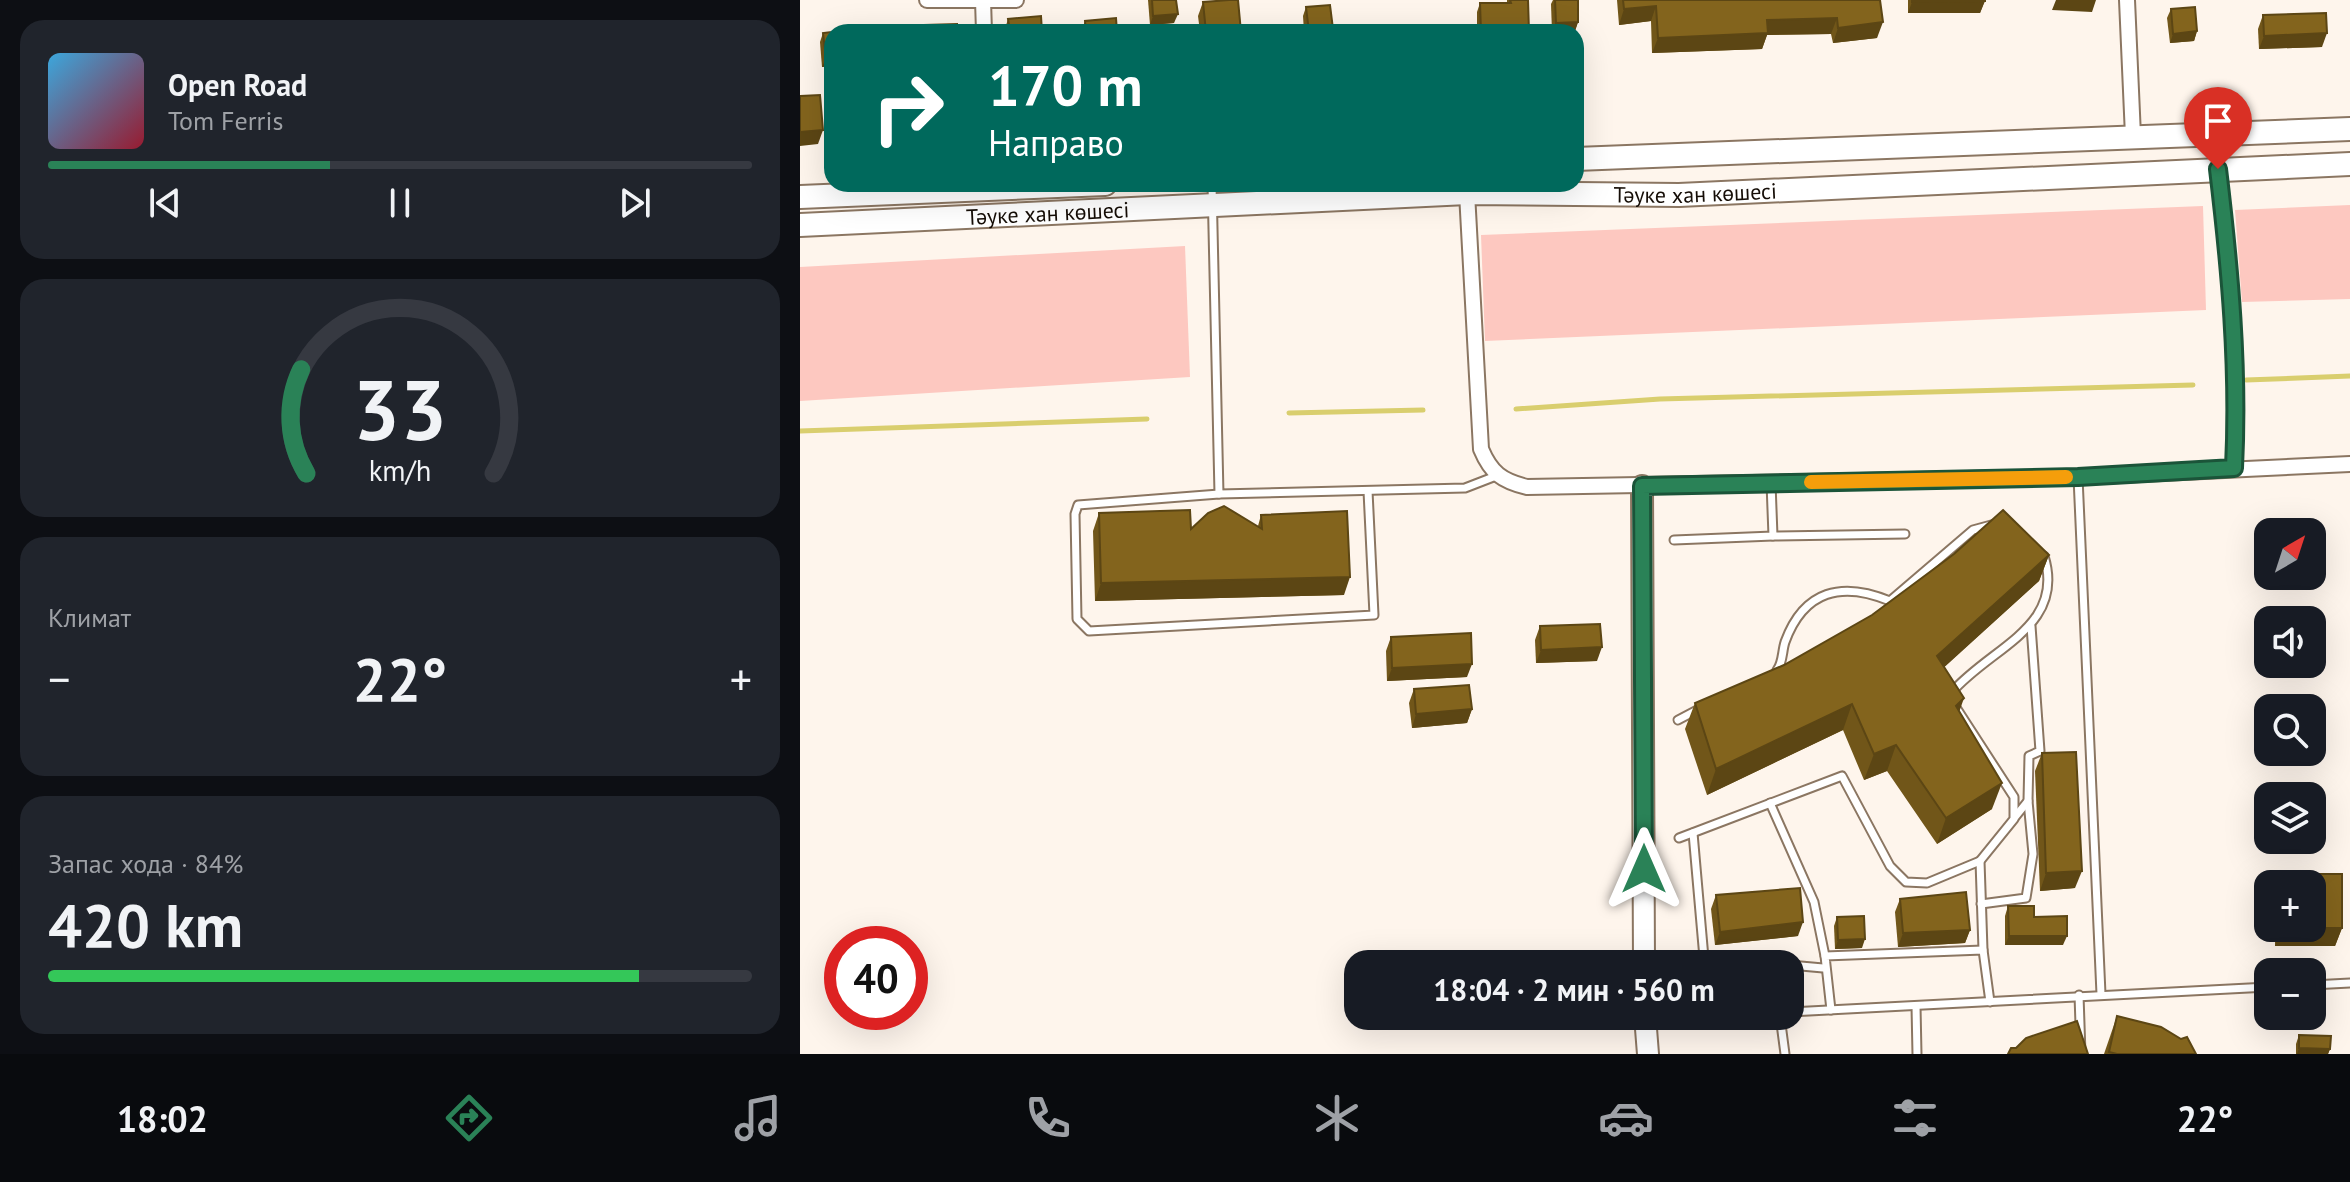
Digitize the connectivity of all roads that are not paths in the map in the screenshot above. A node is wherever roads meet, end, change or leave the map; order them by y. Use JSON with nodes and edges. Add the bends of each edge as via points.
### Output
{"nodes":[{"id":1,"x":927,"y":0,"type":"edge"},
{"id":2,"x":1016,"y":0,"type":"edge"},
{"id":3,"x":2127,"y":0,"type":"edge"},
{"id":4,"x":983,"y":1,"type":"edge"},
{"id":5,"x":984,"y":24,"type":"edge"},
{"id":6,"x":2350,"y":129,"type":"edge"},
{"id":7,"x":2133,"y":136,"type":"junction"},
{"id":8,"x":1584,"y":159,"type":"edge"},
{"id":9,"x":2350,"y":164,"type":"edge"},
{"id":10,"x":2218,"y":169,"type":"junction"},
{"id":11,"x":903,"y":192,"type":"edge"},
{"id":12,"x":1340,"y":192,"type":"edge"},
{"id":13,"x":1467,"y":192,"type":"edge"},
{"id":14,"x":1573,"y":192,"type":"edge"},
{"id":15,"x":1212,"y":195,"type":"edge"},
{"id":16,"x":800,"y":197,"type":"edge"},
{"id":17,"x":800,"y":225,"type":"edge"},
{"id":18,"x":2350,"y":464,"type":"edge"},
{"id":19,"x":2234,"y":468,"type":"junction"},
{"id":20,"x":1496,"y":476,"type":"junction"},
{"id":21,"x":2078,"y":477,"type":"junction"},
{"id":22,"x":1771,"y":483,"type":"junction"},
{"id":23,"x":1642,"y":486,"type":"junction"},
{"id":24,"x":1368,"y":491,"type":"junction"},
{"id":25,"x":1219,"y":494,"type":"junction"},
{"id":26,"x":2004,"y":527,"type":"edge"},
{"id":27,"x":1905,"y":534,"type":"dead end"},
{"id":28,"x":1773,"y":536,"type":"junction"},
{"id":29,"x":1674,"y":540,"type":"dead end"},
{"id":30,"x":2034,"y":545,"type":"edge"},
{"id":31,"x":2031,"y":626,"type":"junction"},
{"id":32,"x":1767,"y":675,"type":"edge"},
{"id":33,"x":1703,"y":707,"type":"edge"},
{"id":34,"x":1678,"y":720,"type":"dead end"},
{"id":35,"x":2028,"y":801,"type":"junction"},
{"id":36,"x":1770,"y":803,"type":"junction"},
{"id":37,"x":2014,"y":819,"type":"junction"},
{"id":38,"x":1693,"y":833,"type":"junction"},
{"id":39,"x":1679,"y":838,"type":"dead end"},
{"id":40,"x":1980,"y":861,"type":"junction"},
{"id":41,"x":1981,"y":904,"type":"junction"},
{"id":42,"x":1644,"y":950,"type":"edge"},
{"id":43,"x":1703,"y":950,"type":"edge"},
{"id":44,"x":1983,"y":950,"type":"junction"},
{"id":45,"x":1825,"y":956,"type":"junction"},
{"id":46,"x":1804,"y":966,"type":"edge"},
{"id":47,"x":1823,"y":968,"type":"junction"},
{"id":48,"x":2350,"y":983,"type":"edge"},
{"id":49,"x":2326,"y":984,"type":"edge"},
{"id":50,"x":2254,"y":988,"type":"edge"},
{"id":51,"x":2101,"y":994,"type":"junction"},
{"id":52,"x":2079,"y":995,"type":"junction"},
{"id":53,"x":1990,"y":1002,"type":"junction"},
{"id":54,"x":1916,"y":1006,"type":"junction"},
{"id":55,"x":1831,"y":1010,"type":"junction"},
{"id":56,"x":1804,"y":1011,"type":"edge"},
{"id":57,"x":1646,"y":1030,"type":"edge"},
{"id":58,"x":1782,"y":1030,"type":"edge"},
{"id":59,"x":1648,"y":1054,"type":"edge"},
{"id":60,"x":1785,"y":1054,"type":"edge"},
{"id":61,"x":1917,"y":1054,"type":"edge"},
{"id":62,"x":2081,"y":1054,"type":"edge"}],
"edges":[{"from":1,"to":4,"type":"street"},
{"from":2,"to":4,"type":"street"},
{"from":3,"to":7,"type":"street"},
{"from":4,"to":5,"type":"street"},
{"from":6,"to":7,"type":"main road","name":"Тәуке хан көшесі"},
{"from":7,"to":8,"type":"main road","name":"Тәуке хан көшесі"},
{"from":9,"to":10,"type":"main road","name":"Тәуке хан көшесі"},
{"from":10,"to":14,"type":"main road","name":"Тәуке хан көшесі","via":[[1679,195]]},
{"from":10,"to":19,"type":"lane","via":[[2233,297]]},
{"from":11,"to":16,"type":"main road","name":"Тәуке хан көшесі"},
{"from":12,"to":15,"type":"main road","name":"Тәуке хан көшесі"},
{"from":13,"to":20,"type":"street","via":[[1481,449]]},
{"from":15,"to":17,"type":"main road","name":"Тәуке хан көшесі"},
{"from":15,"to":25,"type":"lane"},
{"from":18,"to":19,"type":"street"},
{"from":19,"to":21,"type":"street"},
{"from":20,"to":23,"type":"street","via":[[1527,487]]},
{"from":20,"to":24,"type":"lane","via":[[1465,488]]},
{"from":21,"to":22,"type":"street"},
{"from":21,"to":51,"type":"lane"},
{"from":22,"to":23,"type":"street"},
{"from":22,"to":28,"type":"lane"},
{"from":23,"to":42,"type":"street"},
{"from":24,"to":25,"type":"lane"},
{"from":24,"to":25,"type":"lane","via":[[1374,615],[1089,631],[1081,626],[1078,505]]},
{"from":26,"to":32,"type":"lane","via":[[1992,524],[1973,530],[1890,601],[1868,592],[1836,591],[1815,598],[1797,615],[1780,669]]},
{"from":27,"to":28,"type":"lane"},
{"from":28,"to":29,"type":"lane"},
{"from":30,"to":31,"type":"lane","via":[[2043,552],[2051,578],[2046,602]]},
{"from":31,"to":35,"type":"lane","via":[[2040,751],[2029,756]]},
{"from":31,"to":37,"type":"lane","via":[[1967,675],[1949,696],[2014,797]]},
{"from":33,"to":34,"type":"lane"},
{"from":35,"to":37,"type":"lane"},
{"from":35,"to":41,"type":"lane","via":[[2033,854],[2026,898]]},
{"from":36,"to":38,"type":"lane"},
{"from":36,"to":40,"type":"lane","via":[[1842,776],[1890,866],[1906,882],[1927,883]]},
{"from":36,"to":45,"type":"lane","via":[[1814,902]]},
{"from":37,"to":40,"type":"lane"},
{"from":38,"to":39,"type":"lane"},
{"from":38,"to":43,"type":"lane"},
{"from":40,"to":41,"type":"lane"},
{"from":41,"to":44,"type":"lane"},
{"from":44,"to":45,"type":"lane"},
{"from":44,"to":53,"type":"lane"},
{"from":45,"to":47,"type":"lane"},
{"from":46,"to":47,"type":"lane"},
{"from":47,"to":55,"type":"lane"},
{"from":48,"to":49,"type":"lane"},
{"from":50,"to":51,"type":"lane"},
{"from":51,"to":52,"type":"lane"},
{"from":52,"to":53,"type":"lane"},
{"from":52,"to":62,"type":"lane"},
{"from":53,"to":54,"type":"lane"},
{"from":54,"to":55,"type":"lane"},
{"from":54,"to":61,"type":"lane"},
{"from":55,"to":56,"type":"lane"},
{"from":57,"to":59,"type":"street"},
{"from":58,"to":60,"type":"lane"}]}
